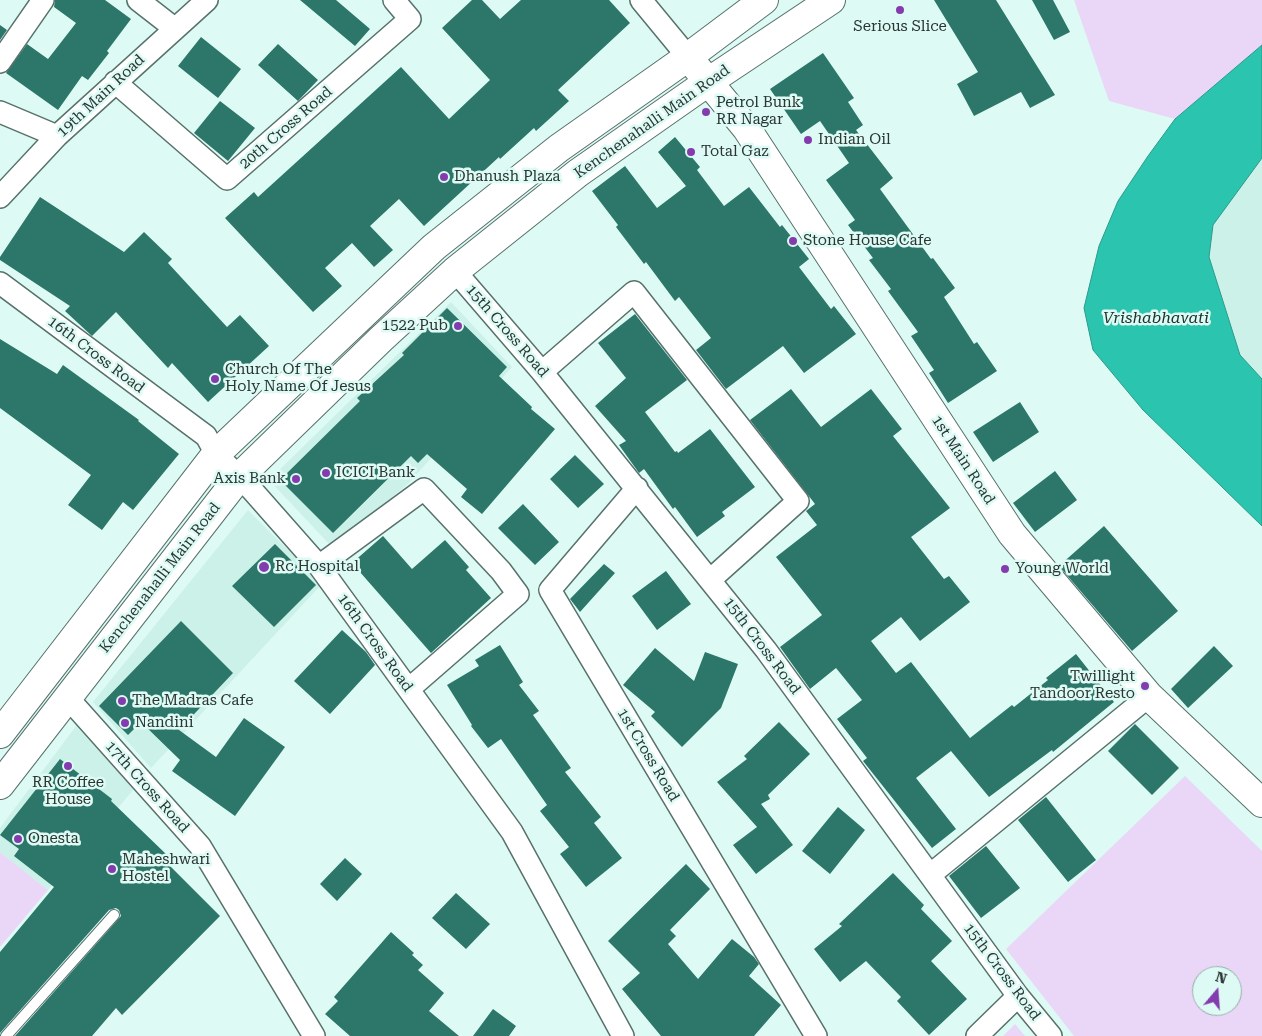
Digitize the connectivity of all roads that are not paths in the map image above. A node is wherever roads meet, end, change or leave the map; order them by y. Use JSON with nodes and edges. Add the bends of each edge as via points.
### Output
{"nodes":[{"id":1,"x":43,"y":0,"type":"edge"},
{"id":2,"x":138,"y":0,"type":"edge"},
{"id":3,"x":207,"y":0,"type":"edge"},
{"id":4,"x":394,"y":0,"type":"edge"},
{"id":5,"x":641,"y":0,"type":"edge"},
{"id":6,"x":764,"y":0,"type":"edge"},
{"id":7,"x":831,"y":0,"type":"edge"},
{"id":8,"x":174,"y":28,"type":"junction"},
{"id":9,"x":688,"y":57,"type":"junction"},
{"id":10,"x":0,"y":62,"type":"edge"},
{"id":11,"x":115,"y":82,"type":"junction"},
{"id":12,"x":708,"y":82,"type":"junction"},
{"id":13,"x":0,"y":112,"type":"edge"},
{"id":14,"x":57,"y":136,"type":"junction"},
{"id":15,"x":0,"y":197,"type":"edge"},
{"id":16,"x":454,"y":270,"type":"junction"},
{"id":17,"x":0,"y":283,"type":"edge"},
{"id":18,"x":542,"y":372,"type":"junction"},
{"id":19,"x":216,"y":454,"type":"junction"},
{"id":20,"x":239,"y":477,"type":"junction"},
{"id":21,"x":636,"y":488,"type":"junction"},
{"id":22,"x":319,"y":566,"type":"junction"},
{"id":23,"x":710,"y":580,"type":"junction"},
{"id":24,"x":409,"y":689,"type":"junction"},
{"id":25,"x":1149,"y":696,"type":"junction"},
{"id":26,"x":68,"y":697,"type":"junction"},
{"id":27,"x":0,"y":734,"type":"edge"},
{"id":28,"x":0,"y":785,"type":"edge"},
{"id":29,"x":1262,"y":803,"type":"edge"},
{"id":30,"x":930,"y":875,"type":"junction"},
{"id":31,"x":114,"y":915,"type":"dead end"},
{"id":32,"x":1018,"y":996,"type":"junction"},
{"id":33,"x":6,"y":1036,"type":"edge"},
{"id":34,"x":314,"y":1036,"type":"edge"},
{"id":35,"x":623,"y":1036,"type":"edge"},
{"id":36,"x":816,"y":1036,"type":"edge"},
{"id":37,"x":977,"y":1036,"type":"edge"},
{"id":38,"x":1051,"y":1036,"type":"edge"}],
"edges":[{"from":1,"to":10,"type":"street"},
{"from":2,"to":8,"type":"street"},
{"from":3,"to":8,"type":"street","name":"19th Main Road"},
{"from":4,"to":11,"type":"street","name":"20th Cross Road","via":[[410,19],[227,179]]},
{"from":5,"to":9,"type":"street"},
{"from":6,"to":9,"type":"main road","name":"Kenchenahalli Main Road"},
{"from":7,"to":12,"type":"main road","name":"Kenchenahalli Main Road"},
{"from":8,"to":11,"type":"street","name":"19th Main Road"},
{"from":9,"to":12,"type":"main road","name":"1st Main Road"},
{"from":9,"to":19,"type":"main road","name":"Kenchenahalli Main Road","via":[[559,148],[434,247]]},
{"from":11,"to":14,"type":"street","name":"19th Main Road"},
{"from":12,"to":16,"type":"main road","name":"Kenchenahalli Main Road","via":[[578,173]]},
{"from":12,"to":25,"type":"main road","name":"1st Main Road","via":[[747,130],[1012,534]]},
{"from":13,"to":14,"type":"street"},
{"from":14,"to":15,"type":"street","name":"19th Main Road"},
{"from":16,"to":18,"type":"street","name":"15th Cross Road"},
{"from":16,"to":20,"type":"main road","name":"Kenchenahalli Main Road"},
{"from":17,"to":19,"type":"street","name":"16th Cross Road","via":[[206,436]]},
{"from":18,"to":21,"type":"street","name":"15th Cross Road"},
{"from":18,"to":23,"type":"street","via":[[634,292],[798,501]]},
{"from":19,"to":20,"type":"street","name":"16th Cross Road"},
{"from":19,"to":27,"type":"main road","name":"Kenchenahalli Main Road"},
{"from":20,"to":22,"type":"street","name":"16th Cross Road"},
{"from":20,"to":26,"type":"main road","name":"Kenchenahalli Main Road"},
{"from":21,"to":23,"type":"street","name":"15th Cross Road"},
{"from":21,"to":36,"type":"street","name":"1st Cross Road","via":[[550,590]]},
{"from":22,"to":24,"type":"street","name":"16th Cross Road"},
{"from":22,"to":24,"type":"street","via":[[424,489],[518,594]]},
{"from":23,"to":30,"type":"street","name":"15th Cross Road","via":[[766,650]]},
{"from":24,"to":35,"type":"street","name":"16th Cross Road","via":[[512,832]]},
{"from":25,"to":29,"type":"main road","name":"1st Main Road"},
{"from":25,"to":30,"type":"street"},
{"from":26,"to":28,"type":"main road","name":"Kenchenahalli Main Road"},
{"from":26,"to":34,"type":"street","name":"17th Cross Road","via":[[200,846]]},
{"from":30,"to":32,"type":"street","name":"15th Cross Road"},
{"from":31,"to":33,"type":"lane"},
{"from":32,"to":37,"type":"street"},
{"from":32,"to":38,"type":"street","name":"15th Cross Road"}]}
